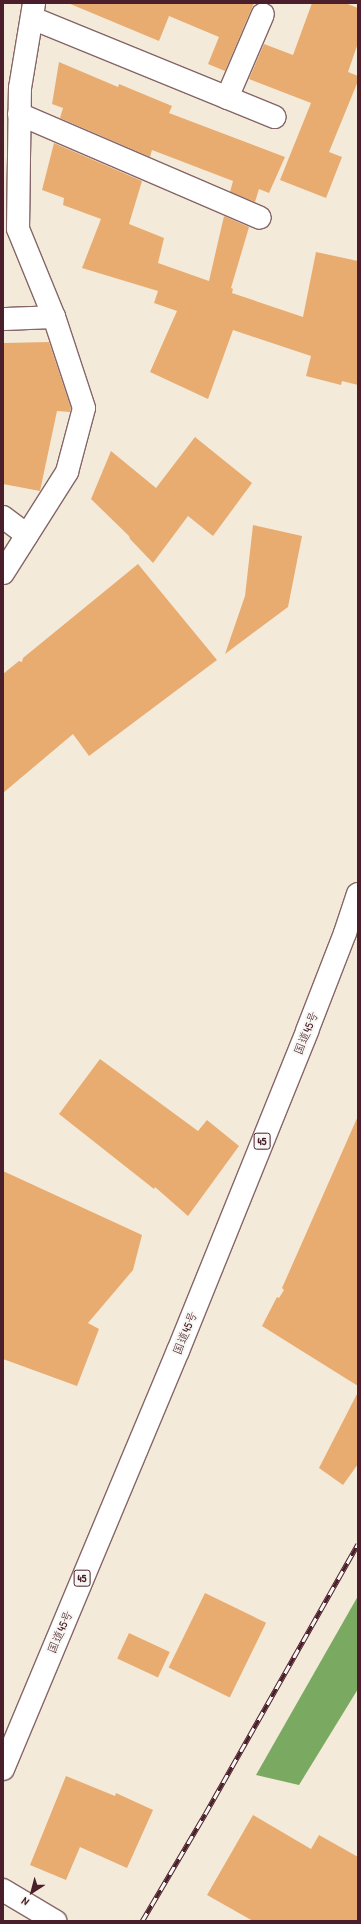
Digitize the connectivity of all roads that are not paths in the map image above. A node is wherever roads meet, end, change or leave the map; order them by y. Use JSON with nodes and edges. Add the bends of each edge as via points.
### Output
{"nodes":[{"id":1,"x":33,"y":11,"type":"edge"},
{"id":2,"x":263,"y":14,"type":"dead end"},
{"id":3,"x":11,"y":88,"type":"edge"},
{"id":4,"x":227,"y":98,"type":"junction"},
{"id":5,"x":19,"y":114,"type":"junction"},
{"id":6,"x":275,"y":117,"type":"dead end"},
{"id":7,"x":260,"y":218,"type":"dead end"},
{"id":8,"x":54,"y":318,"type":"junction"},
{"id":9,"x":3,"y":319,"type":"edge"},
{"id":10,"x":3,"y":517,"type":"edge"},
{"id":11,"x":27,"y":535,"type":"junction"},
{"id":12,"x":3,"y":573,"type":"edge"},
{"id":13,"x":358,"y":894,"type":"edge"},
{"id":14,"x":3,"y":1770,"type":"edge"},
{"id":15,"x":3,"y":1890,"type":"edge"},
{"id":16,"x":55,"y":1921,"type":"edge"}],
"edges":[{"from":1,"to":3,"type":"main road"},
{"from":1,"to":4,"type":"main road"},
{"from":2,"to":4,"type":"main road"},
{"from":3,"to":5,"type":"main road"},
{"from":4,"to":6,"type":"main road"},
{"from":5,"to":7,"type":"main road"},
{"from":5,"to":8,"type":"main road","via":[[18,229]]},
{"from":8,"to":9,"type":"main road"},
{"from":8,"to":11,"type":"main road","via":[[84,408],[67,472]]},
{"from":10,"to":11,"type":"main road"},
{"from":11,"to":12,"type":"main road"},
{"from":13,"to":14,"type":"main road","name":"国道45号","number":"45","via":[[307,1031],[184,1336]]},
{"from":15,"to":16,"type":"main road"}]}
